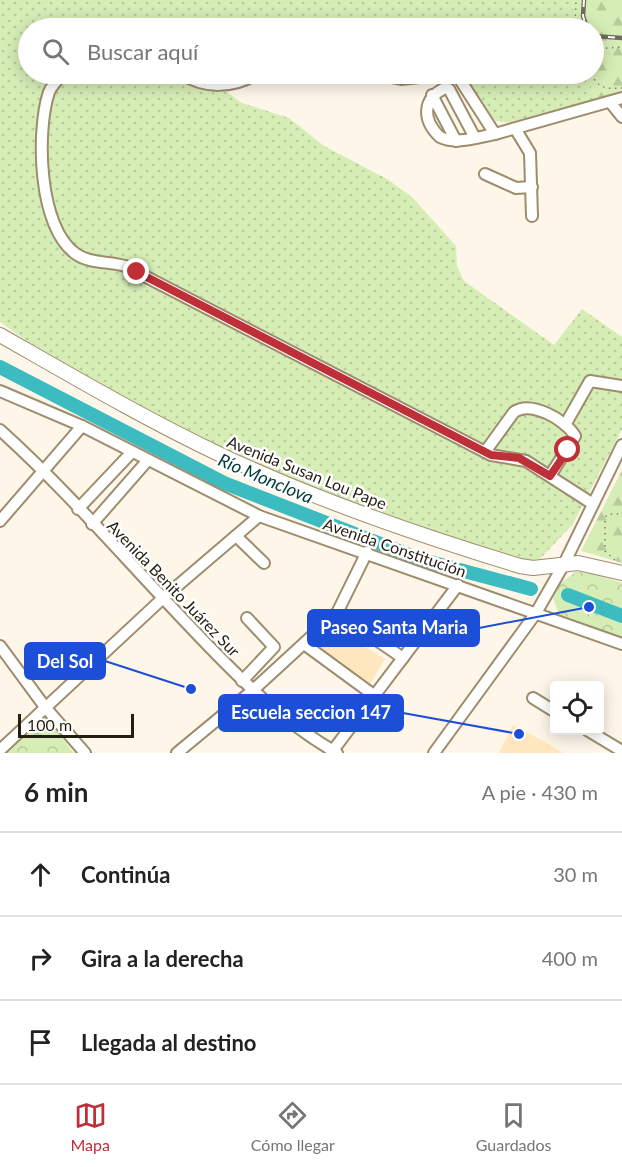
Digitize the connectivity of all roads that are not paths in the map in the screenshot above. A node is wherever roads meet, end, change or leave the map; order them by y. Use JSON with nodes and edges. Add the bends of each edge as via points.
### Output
{"nodes":[{"id":1,"x":56,"y":84,"type":"edge"},
{"id":2,"x":463,"y":84,"type":"edge"},
{"id":3,"x":622,"y":98,"type":"edge"},
{"id":4,"x":610,"y":102,"type":"junction"},
{"id":5,"x":622,"y":117,"type":"edge"},
{"id":6,"x":516,"y":130,"type":"junction"},
{"id":7,"x":495,"y":134,"type":"junction"},
{"id":8,"x":475,"y":138,"type":"junction"},
{"id":9,"x":485,"y":174,"type":"dead end"},
{"id":10,"x":532,"y":187,"type":"junction"},
{"id":11,"x":532,"y":216,"type":"dead end"},
{"id":12,"x":0,"y":335,"type":"edge"},
{"id":13,"x":622,"y":386,"type":"edge"},
{"id":14,"x":0,"y":391,"type":"edge"},
{"id":15,"x":565,"y":425,"type":"junction"},
{"id":16,"x":82,"y":426,"type":"junction"},
{"id":17,"x":0,"y":430,"type":"edge"},
{"id":18,"x":622,"y":445,"type":"edge"},
{"id":19,"x":132,"y":452,"type":"junction"},
{"id":20,"x":484,"y":452,"type":"junction"},
{"id":21,"x":148,"y":460,"type":"junction"},
{"id":22,"x":42,"y":470,"type":"junction"},
{"id":23,"x":550,"y":476,"type":"junction"},
{"id":24,"x":593,"y":504,"type":"junction"},
{"id":25,"x":78,"y":509,"type":"junction"},
{"id":26,"x":259,"y":516,"type":"junction"},
{"id":27,"x":0,"y":521,"type":"edge"},
{"id":28,"x":92,"y":524,"type":"junction"},
{"id":29,"x":236,"y":536,"type":"junction"},
{"id":30,"x":367,"y":552,"type":"junction"},
{"id":31,"x":264,"y":563,"type":"dead end"},
{"id":32,"x":564,"y":564,"type":"junction"},
{"id":33,"x":622,"y":573,"type":"edge"},
{"id":34,"x":458,"y":585,"type":"junction"},
{"id":35,"x":545,"y":597,"type":"junction"},
{"id":36,"x":162,"y":598,"type":"junction"},
{"id":37,"x":519,"y":607,"type":"junction"},
{"id":38,"x":337,"y":613,"type":"junction"},
{"id":39,"x":536,"y":613,"type":"junction"},
{"id":40,"x":247,"y":618,"type":"dead end"},
{"id":41,"x":553,"y":619,"type":"junction"},
{"id":42,"x":304,"y":644,"type":"junction"},
{"id":43,"x":622,"y":644,"type":"edge"},
{"id":44,"x":0,"y":646,"type":"edge"},
{"id":45,"x":403,"y":658,"type":"junction"},
{"id":46,"x":242,"y":681,"type":"junction"},
{"id":47,"x":252,"y":691,"type":"junction"},
{"id":48,"x":375,"y":696,"type":"junction"},
{"id":49,"x":533,"y":698,"type":"dead end"},
{"id":50,"x":45,"y":707,"type":"junction"},
{"id":51,"x":550,"y":708,"type":"edge"},
{"id":52,"x":595,"y":735,"type":"edge"},
{"id":53,"x":0,"y":750,"type":"edge"},
{"id":54,"x":622,"y":751,"type":"edge"},
{"id":55,"x":333,"y":752,"type":"edge"},
{"id":56,"x":85,"y":753,"type":"edge"},
{"id":57,"x":177,"y":753,"type":"edge"},
{"id":58,"x":434,"y":753,"type":"edge"}],
"edges":[{"from":1,"to":20,"type":"street","via":[[44,114],[42,149],[47,208],[69,249],[86,259],[125,266]]},
{"from":2,"to":7,"type":"street"},
{"from":3,"to":4,"type":"street"},
{"from":4,"to":5,"type":"street"},
{"from":4,"to":6,"type":"street"},
{"from":6,"to":7,"type":"street"},
{"from":6,"to":10,"type":"street","via":[[530,153]]},
{"from":7,"to":8,"type":"street"},
{"from":8,"to":8,"type":"street","via":[[449,89],[432,95],[456,141]]},
{"from":9,"to":10,"type":"street","via":[[516,188]]},
{"from":10,"to":11,"type":"street"},
{"from":12,"to":32,"type":"main road","name":"Avenida Susan Lou Pape","via":[[220,454],[336,503],[520,566]]},
{"from":13,"to":15,"type":"street","via":[[590,381]]},
{"from":14,"to":16,"type":"street","name":"Avenida Constitución"},
{"from":15,"to":20,"type":"street","via":[[531,408],[520,407]]},
{"from":15,"to":23,"type":"street","via":[[575,434],[574,440]]},
{"from":16,"to":19,"type":"street","name":"Avenida Constitución"},
{"from":16,"to":22,"type":"street"},
{"from":17,"to":22,"type":"street","name":"Avenida Benito Juárez Sur"},
{"from":18,"to":24,"type":"street"},
{"from":19,"to":21,"type":"street","name":"Avenida Constitución"},
{"from":19,"to":25,"type":"street"},
{"from":20,"to":23,"type":"street","via":[[519,458]]},
{"from":21,"to":26,"type":"street","name":"Avenida Constitución"},
{"from":21,"to":28,"type":"street"},
{"from":22,"to":25,"type":"street","name":"Avenida Benito Juárez Sur"},
{"from":22,"to":27,"type":"street"},
{"from":23,"to":24,"type":"street"},
{"from":24,"to":32,"type":"street"},
{"from":25,"to":28,"type":"street","name":"Avenida Benito Juárez Sur"},
{"from":26,"to":29,"type":"street"},
{"from":26,"to":30,"type":"street","name":"Avenida Constitución"},
{"from":28,"to":36,"type":"street","name":"Avenida Benito Juárez Sur"},
{"from":29,"to":31,"type":"street"},
{"from":29,"to":36,"type":"street"},
{"from":30,"to":34,"type":"street","name":"Avenida Constitución"},
{"from":30,"to":38,"type":"street"},
{"from":32,"to":33,"type":"main road","name":"Avenida Susan Lou Pape","via":[[589,564]]},
{"from":32,"to":35,"type":"street"},
{"from":34,"to":37,"type":"street","name":"Avenida Constitución"},
{"from":34,"to":45,"type":"street"},
{"from":35,"to":37,"type":"street"},
{"from":35,"to":39,"type":"street"},
{"from":35,"to":41,"type":"street","via":[[546,609]]},
{"from":36,"to":46,"type":"street","name":"Avenida Benito Juárez Sur"},
{"from":36,"to":50,"type":"street"},
{"from":37,"to":39,"type":"street","name":"Avenida Constitución"},
{"from":38,"to":42,"type":"street"},
{"from":38,"to":45,"type":"street"},
{"from":39,"to":41,"type":"street","name":"Avenida Constitución"},
{"from":39,"to":58,"type":"street"},
{"from":40,"to":46,"type":"street","via":[[274,646]]},
{"from":41,"to":43,"type":"street","name":"Avenida Constitución"},
{"from":42,"to":47,"type":"street"},
{"from":42,"to":48,"type":"street"},
{"from":44,"to":50,"type":"street"},
{"from":45,"to":48,"type":"street"},
{"from":46,"to":47,"type":"street","name":"Avenida Benito Juárez Sur"},
{"from":47,"to":55,"type":"street","name":"Avenida Benito Juárez Sur"},
{"from":47,"to":57,"type":"street"},
{"from":48,"to":55,"type":"street"},
{"from":49,"to":51,"type":"street"},
{"from":50,"to":53,"type":"street"},
{"from":50,"to":56,"type":"street"},
{"from":52,"to":54,"type":"street"}]}
